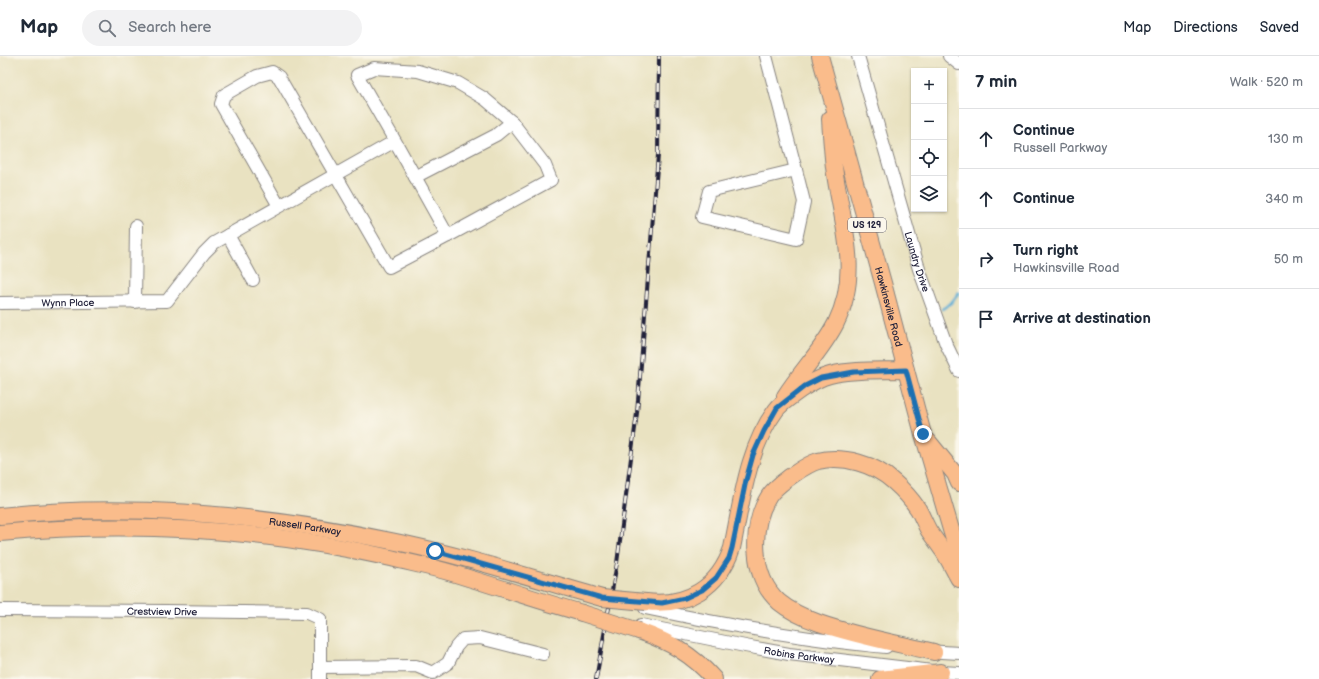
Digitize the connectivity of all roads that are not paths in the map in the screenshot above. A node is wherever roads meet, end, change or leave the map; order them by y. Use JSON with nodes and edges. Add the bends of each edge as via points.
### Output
{"nodes":[{"id":1,"x":766,"y":56,"type":"edge"},
{"id":2,"x":820,"y":56,"type":"edge"},
{"id":3,"x":858,"y":56,"type":"edge"},
{"id":4,"x":949,"y":56,"type":"edge"},
{"id":5,"x":959,"y":64,"type":"edge"},
{"id":6,"x":827,"y":81,"type":"junction"},
{"id":7,"x":512,"y":122,"type":"junction"},
{"id":8,"x":394,"y":141,"type":"junction"},
{"id":9,"x":796,"y":170,"type":"junction"},
{"id":10,"x":335,"y":174,"type":"junction"},
{"id":11,"x":415,"y":177,"type":"junction"},
{"id":12,"x":279,"y":206,"type":"junction"},
{"id":13,"x":136,"y":226,"type":"dead end"},
{"id":14,"x":228,"y":235,"type":"junction"},
{"id":15,"x":448,"y":236,"type":"junction"},
{"id":16,"x":253,"y":280,"type":"dead end"},
{"id":17,"x":135,"y":302,"type":"junction"},
{"id":18,"x":0,"y":303,"type":"edge"},
{"id":19,"x":906,"y":370,"type":"junction"},
{"id":20,"x":959,"y":371,"type":"edge"},
{"id":21,"x":777,"y":408,"type":"junction"},
{"id":22,"x":923,"y":434,"type":"junction"},
{"id":23,"x":959,"y":483,"type":"edge"},
{"id":24,"x":0,"y":516,"type":"edge"},
{"id":25,"x":0,"y":533,"type":"edge"},
{"id":26,"x":959,"y":557,"type":"edge"},
{"id":27,"x":959,"y":579,"type":"edge"},
{"id":28,"x":645,"y":605,"type":"junction"},
{"id":29,"x":0,"y":610,"type":"edge"},
{"id":30,"x":640,"y":628,"type":"junction"},
{"id":31,"x":934,"y":652,"type":"junction"},
{"id":32,"x":959,"y":653,"type":"edge"},
{"id":33,"x":543,"y":654,"type":"dead end"},
{"id":34,"x":941,"y":672,"type":"junction"},
{"id":35,"x":320,"y":673,"type":"edge"},
{"id":36,"x":959,"y":673,"type":"edge"},
{"id":37,"x":433,"y":676,"type":"edge"},
{"id":38,"x":714,"y":679,"type":"edge"},
{"id":39,"x":880,"y":679,"type":"edge"}],
"edges":[{"from":1,"to":9,"type":"street"},
{"from":2,"to":6,"type":"main road","name":"Hawkinsville Road","number":"US 129"},
{"from":3,"to":20,"type":"street","name":"Laundry Drive","via":[[919,269],[946,344]]},
{"from":4,"to":5,"type":"street"},
{"from":6,"to":19,"type":"main road","name":"Hawkinsville Road","number":"US 129"},
{"from":6,"to":21,"type":"main road","name":"Russell Parkway","via":[[834,167],[848,247],[849,277],[841,312],[832,331]]},
{"from":7,"to":8,"type":"street","via":[[485,99],[458,83],[418,71],[374,68],[357,75]]},
{"from":7,"to":11,"type":"street","via":[[496,135]]},
{"from":7,"to":15,"type":"street","via":[[545,165],[551,180]]},
{"from":8,"to":10,"type":"street"},
{"from":8,"to":11,"type":"street"},
{"from":9,"to":9,"type":"street","via":[[709,191],[702,217],[796,239],[804,202]]},
{"from":10,"to":12,"type":"street"},
{"from":10,"to":12,"type":"street","via":[[279,77],[272,72],[257,76],[224,95],[220,104]]},
{"from":10,"to":15,"type":"street","via":[[389,267]]},
{"from":11,"to":15,"type":"street"},
{"from":12,"to":14,"type":"street"},
{"from":13,"to":17,"type":"street"},
{"from":14,"to":16,"type":"street"},
{"from":14,"to":17,"type":"street","name":"Wynn Place","via":[[204,252],[167,301]]},
{"from":17,"to":18,"type":"street","name":"Wynn Place"},
{"from":19,"to":21,"type":"main road","via":[[854,372],[821,378],[805,386]]},
{"from":19,"to":22,"type":"main road","name":"Hawkinsville Road","number":"US 129"},
{"from":21,"to":28,"type":"main road","name":"Russell Parkway","via":[[753,455],[732,548],[721,572],[694,595],[670,602]]},
{"from":22,"to":23,"type":"main road","via":[[956,474]]},
{"from":22,"to":26,"type":"main road","name":"Hawkinsville Road","number":"US 129"},
{"from":24,"to":28,"type":"main road","name":"Russell Parkway","bridge":true,"via":[[83,511],[162,512],[312,526],[435,551],[602,598]]},
{"from":25,"to":30,"type":"main road","name":"Russell Parkway","bridge":true,"via":[[80,528],[146,528],[290,540],[390,558],[451,573],[532,599]]},
{"from":27,"to":31,"type":"main road","via":[[917,508],[894,482],[879,471],[854,461],[828,460],[804,467],[778,485],[769,496],[763,510],[756,534],[757,561],[765,583],[786,608],[805,618],[845,632]]},
{"from":28,"to":31,"type":"street","name":"Robins Parkway","via":[[721,624],[806,638]]},
{"from":29,"to":35,"type":"street","name":"Crestview Drive","via":[[307,613],[320,619]]},
{"from":30,"to":34,"type":"street","name":"Robins Parkway","via":[[782,652]]},
{"from":30,"to":38,"type":"main road","name":"Russell Parkway","via":[[675,646]]},
{"from":31,"to":32,"type":"street","name":"Robins Parkway"},
{"from":33,"to":37,"type":"street","via":[[480,638],[463,639],[448,663]]},
{"from":34,"to":36,"type":"street","name":"Robins Parkway"},
{"from":34,"to":39,"type":"main road"},
{"from":35,"to":37,"type":"street","via":[[416,666]]}]}
